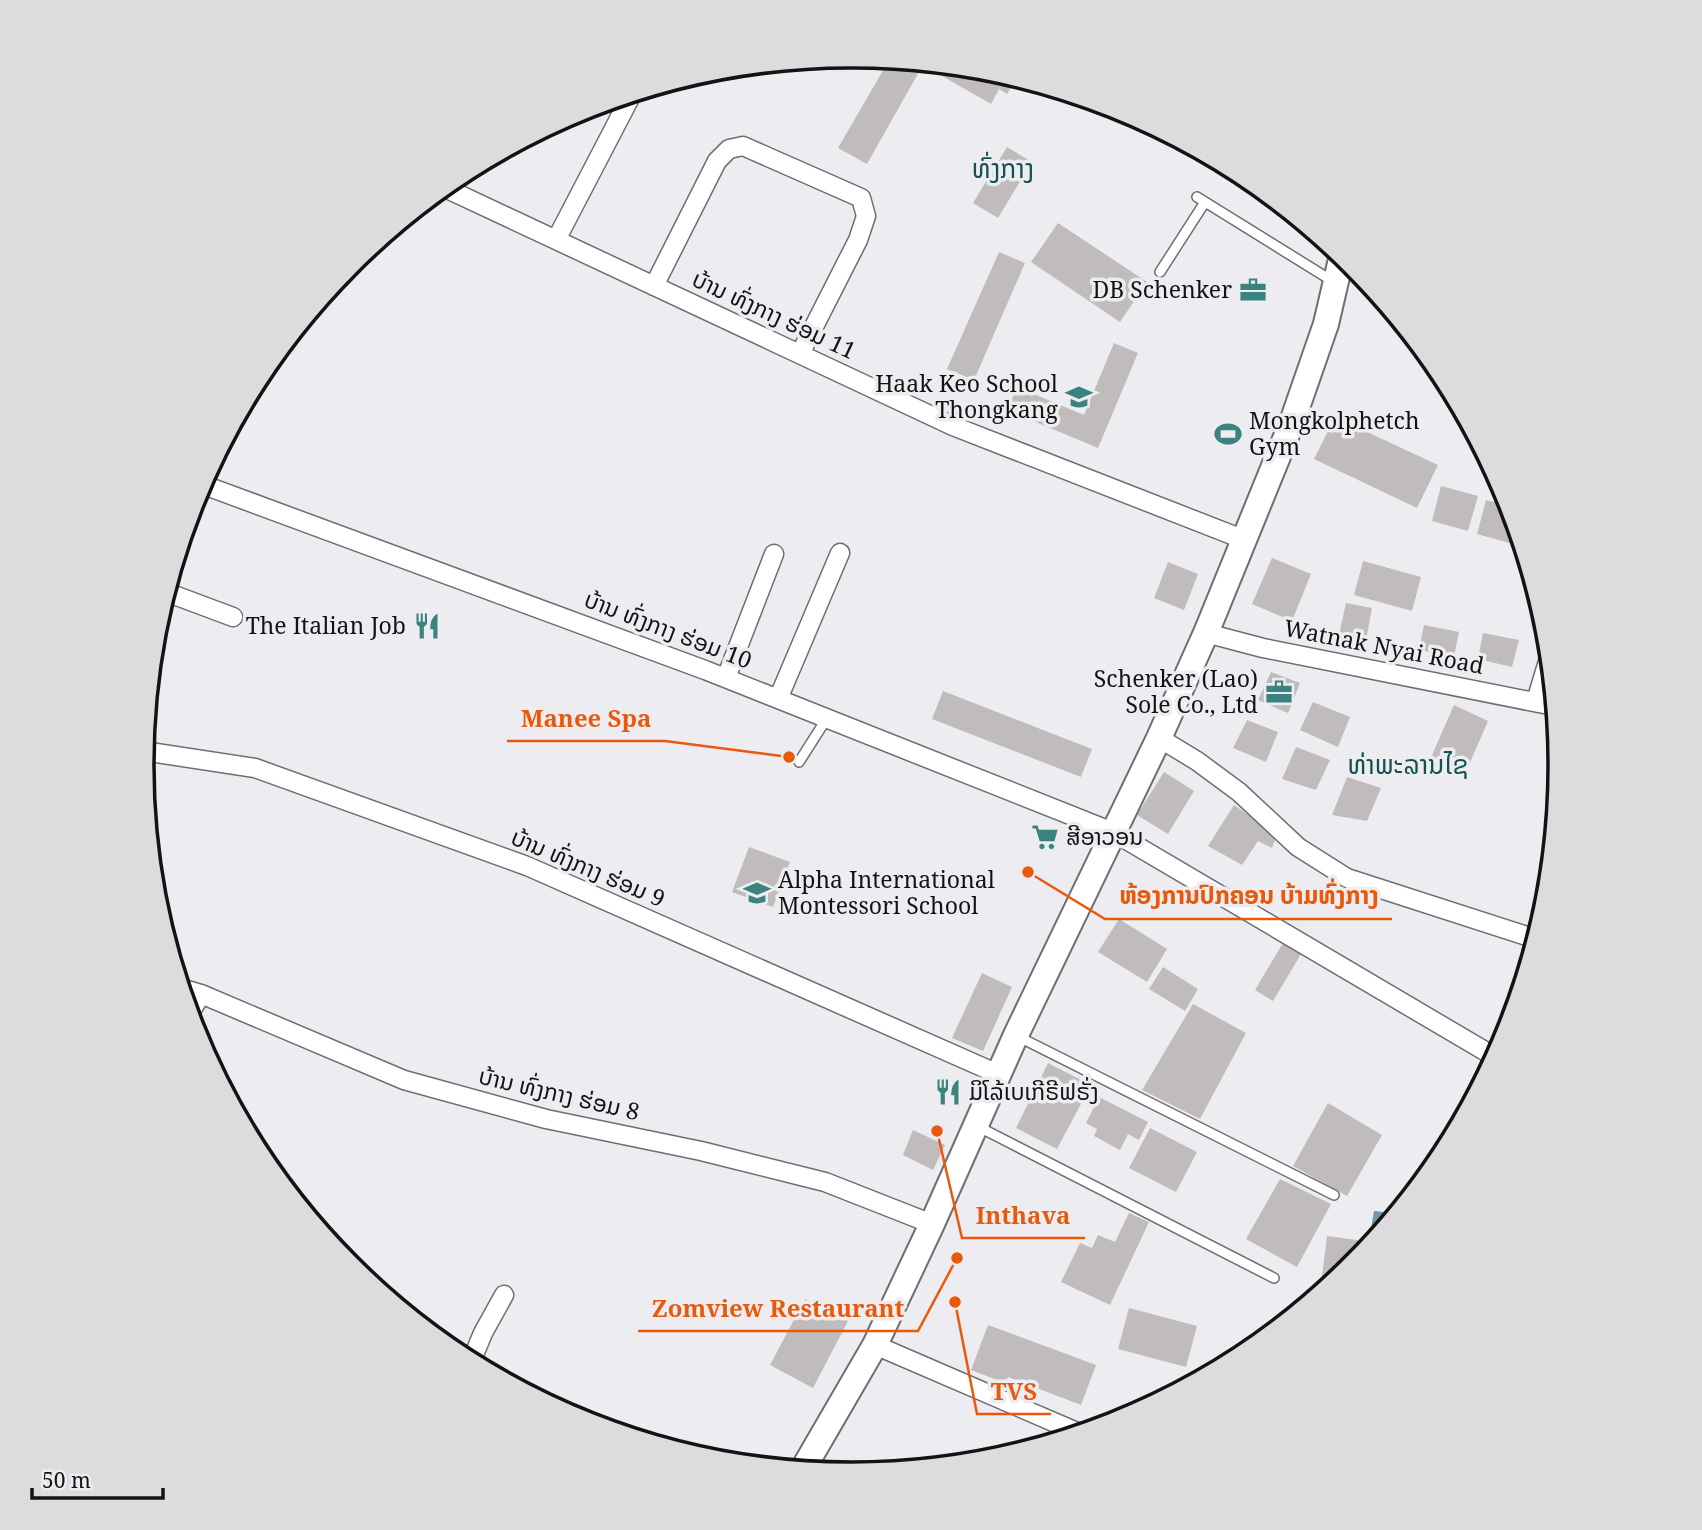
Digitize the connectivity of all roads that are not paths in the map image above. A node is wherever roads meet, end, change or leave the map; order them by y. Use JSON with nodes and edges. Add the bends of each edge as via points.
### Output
{"nodes":[{"id":1,"x":626,"y":105,"type":"edge"},
{"id":2,"x":455,"y":193,"type":"edge"},
{"id":3,"x":556,"y":240,"type":"junction"},
{"id":4,"x":1339,"y":267,"type":"edge"},
{"id":5,"x":1160,"y":272,"type":"dead end"},
{"id":6,"x":1335,"y":283,"type":"junction"},
{"id":7,"x":654,"y":286,"type":"junction"},
{"id":8,"x":800,"y":354,"type":"junction"},
{"id":9,"x":212,"y":488,"type":"edge"},
{"id":10,"x":1245,"y":540,"type":"junction"},
{"id":11,"x":840,"y":553,"type":"dead end"},
{"id":12,"x":774,"y":554,"type":"dead end"},
{"id":13,"x":176,"y":596,"type":"edge"},
{"id":14,"x":233,"y":617,"type":"dead end"},
{"id":15,"x":1206,"y":633,"type":"junction"},
{"id":16,"x":726,"y":678,"type":"junction"},
{"id":17,"x":1542,"y":680,"type":"edge"},
{"id":18,"x":778,"y":699,"type":"junction"},
{"id":19,"x":1536,"y":701,"type":"junction"},
{"id":20,"x":1545,"y":703,"type":"edge"},
{"id":21,"x":827,"y":718,"type":"junction"},
{"id":22,"x":1159,"y":738,"type":"junction"},
{"id":23,"x":155,"y":753,"type":"edge"},
{"id":24,"x":799,"y":762,"type":"dead end"},
{"id":25,"x":1113,"y":832,"type":"junction"},
{"id":26,"x":1526,"y":936,"type":"edge"},
{"id":27,"x":192,"y":992,"type":"edge"},
{"id":28,"x":201,"y":995,"type":"junction"},
{"id":29,"x":196,"y":1003,"type":"edge"},
{"id":30,"x":1016,"y":1035,"type":"junction"},
{"id":31,"x":1486,"y":1051,"type":"edge"},
{"id":32,"x":998,"y":1074,"type":"junction"},
{"id":33,"x":975,"y":1125,"type":"junction"},
{"id":34,"x":1334,"y":1195,"type":"dead end"},
{"id":35,"x":932,"y":1224,"type":"junction"},
{"id":36,"x":1274,"y":1278,"type":"dead end"},
{"id":37,"x":505,"y":1295,"type":"dead end"},
{"id":38,"x":875,"y":1345,"type":"junction"},
{"id":39,"x":476,"y":1351,"type":"edge"},
{"id":40,"x":1066,"y":1428,"type":"edge"},
{"id":41,"x":808,"y":1460,"type":"edge"}],
"edges":[{"from":1,"to":3,"type":"street"},
{"from":2,"to":3,"type":"street","name":"ບ້ານ ທົ່ງກາງ ຮ່ອມ 11"},
{"from":3,"to":7,"type":"street","name":"ບ້ານ ທົ່ງກາງ ຮ່ອມ 11"},
{"from":4,"to":6,"type":"street"},
{"from":5,"to":6,"type":"lane","via":[[1201,199]]},
{"from":6,"to":10,"type":"street","via":[[1326,324],[1292,422]]},
{"from":7,"to":8,"type":"street","name":"ບ້ານ ທົ່ງກາງ ຮ່ອມ 11"},
{"from":7,"to":8,"type":"street","via":[[718,161],[729,149],[743,146],[861,198],[866,216],[858,240]]},
{"from":8,"to":10,"type":"street","name":"ບ້ານ ທົ່ງກາງ ຮ່ອມ 11","via":[[953,426]]},
{"from":9,"to":16,"type":"street","name":"ບ້ານ ທົ່ງກາງ ຮ່ອມ 10"},
{"from":10,"to":15,"type":"street"},
{"from":11,"to":18,"type":"street"},
{"from":12,"to":16,"type":"street"},
{"from":13,"to":14,"type":"street"},
{"from":15,"to":19,"type":"street","name":"Watnak Nyai Road"},
{"from":15,"to":22,"type":"street"},
{"from":16,"to":18,"type":"street","name":"ບ້ານ ທົ່ງກາງ ຮ່ອມ 10"},
{"from":17,"to":19,"type":"street"},
{"from":18,"to":21,"type":"street","name":"ບ້ານ ທົ່ງກາງ ຮ່ອມ 10"},
{"from":19,"to":20,"type":"street","name":"Watnak Nyai Road"},
{"from":21,"to":24,"type":"lane"},
{"from":21,"to":25,"type":"street","name":"ບ້ານ ທົ່ງກາງ ຮ່ອມ 10"},
{"from":22,"to":25,"type":"street"},
{"from":22,"to":26,"type":"street","via":[[1239,792],[1298,847],[1347,878]]},
{"from":23,"to":32,"type":"street","name":"ບ້ານ ທົ່ງກາງ ຮ່ອມ 9","via":[[255,768],[527,866]]},
{"from":25,"to":30,"type":"street"},
{"from":25,"to":31,"type":"street","name":"ບ້ານ ທົ່ງກາງ ຮ່ອມ 10"},
{"from":27,"to":28,"type":"street","name":"ບ້ານ ທົ່ງກາງ ຮ່ອມ 8"},
{"from":28,"to":29,"type":"street"},
{"from":28,"to":35,"type":"street","name":"ບ້ານ ທົ່ງກາງ ຮ່ອມ 8","via":[[404,1080],[547,1119],[825,1182]]},
{"from":30,"to":32,"type":"street"},
{"from":30,"to":34,"type":"lane"},
{"from":32,"to":33,"type":"street"},
{"from":33,"to":35,"type":"street"},
{"from":33,"to":36,"type":"lane"},
{"from":35,"to":38,"type":"street"},
{"from":37,"to":39,"type":"street"},
{"from":38,"to":40,"type":"street"},
{"from":38,"to":41,"type":"street"}]}
